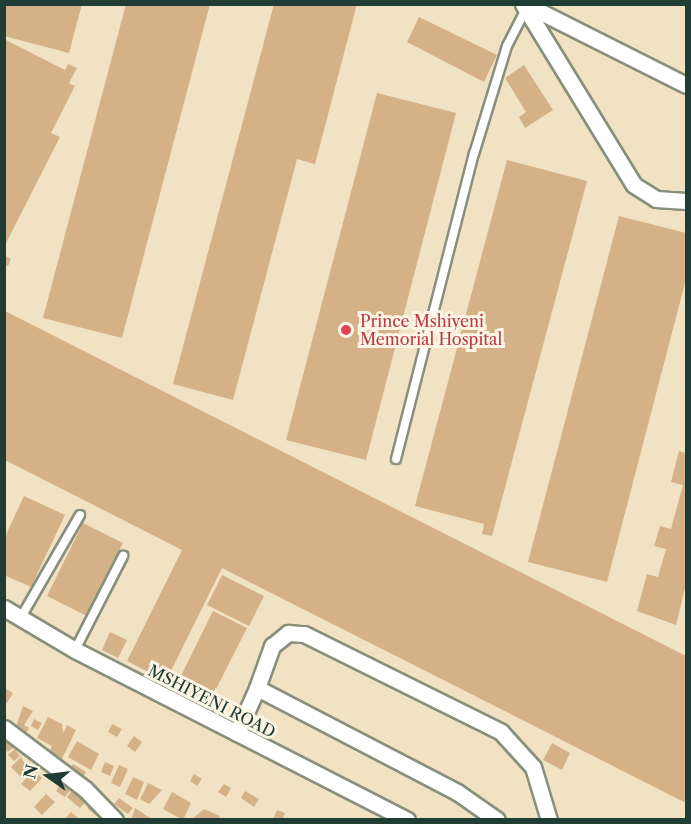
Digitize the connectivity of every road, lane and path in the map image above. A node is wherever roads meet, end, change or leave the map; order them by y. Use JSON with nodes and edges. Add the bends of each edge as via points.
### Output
{"nodes":[{"id":1,"x":525,"y":6,"type":"edge"},
{"id":2,"x":687,"y":85,"type":"edge"},
{"id":3,"x":687,"y":201,"type":"edge"},
{"id":4,"x":396,"y":459,"type":"dead end"},
{"id":5,"x":80,"y":515,"type":"dead end"},
{"id":6,"x":123,"y":556,"type":"dead end"},
{"id":7,"x":4,"y":608,"type":"edge"},
{"id":8,"x":19,"y":620,"type":"junction"},
{"id":9,"x":75,"y":650,"type":"junction"},
{"id":10,"x":257,"y":688,"type":"junction"},
{"id":11,"x":4,"y":728,"type":"edge"},
{"id":12,"x":237,"y":733,"type":"junction"},
{"id":13,"x":115,"y":819,"type":"edge"},
{"id":14,"x":407,"y":819,"type":"edge"},
{"id":15,"x":497,"y":819,"type":"edge"},
{"id":16,"x":549,"y":819,"type":"edge"}],
"edges":[{"from":1,"to":2,"type":"street"},
{"from":1,"to":3,"type":"street","via":[[634,185],[656,199]]},
{"from":1,"to":4,"type":"lane","via":[[507,46],[477,143]]},
{"from":5,"to":8,"type":"lane"},
{"from":6,"to":9,"type":"lane"},
{"from":7,"to":8,"type":"street","name":"MSHIYENI ROAD"},
{"from":8,"to":9,"type":"street","name":"MSHIYENI ROAD"},
{"from":9,"to":12,"type":"street","name":"MSHIYENI ROAD"},
{"from":10,"to":12,"type":"street"},
{"from":10,"to":15,"type":"street","via":[[457,792]]},
{"from":10,"to":16,"type":"street","via":[[276,641],[288,633],[304,634],[513,741],[533,766]]},
{"from":11,"to":13,"type":"street","via":[[85,789]]},
{"from":12,"to":14,"type":"street","name":"MSHIYENI ROAD"}]}
